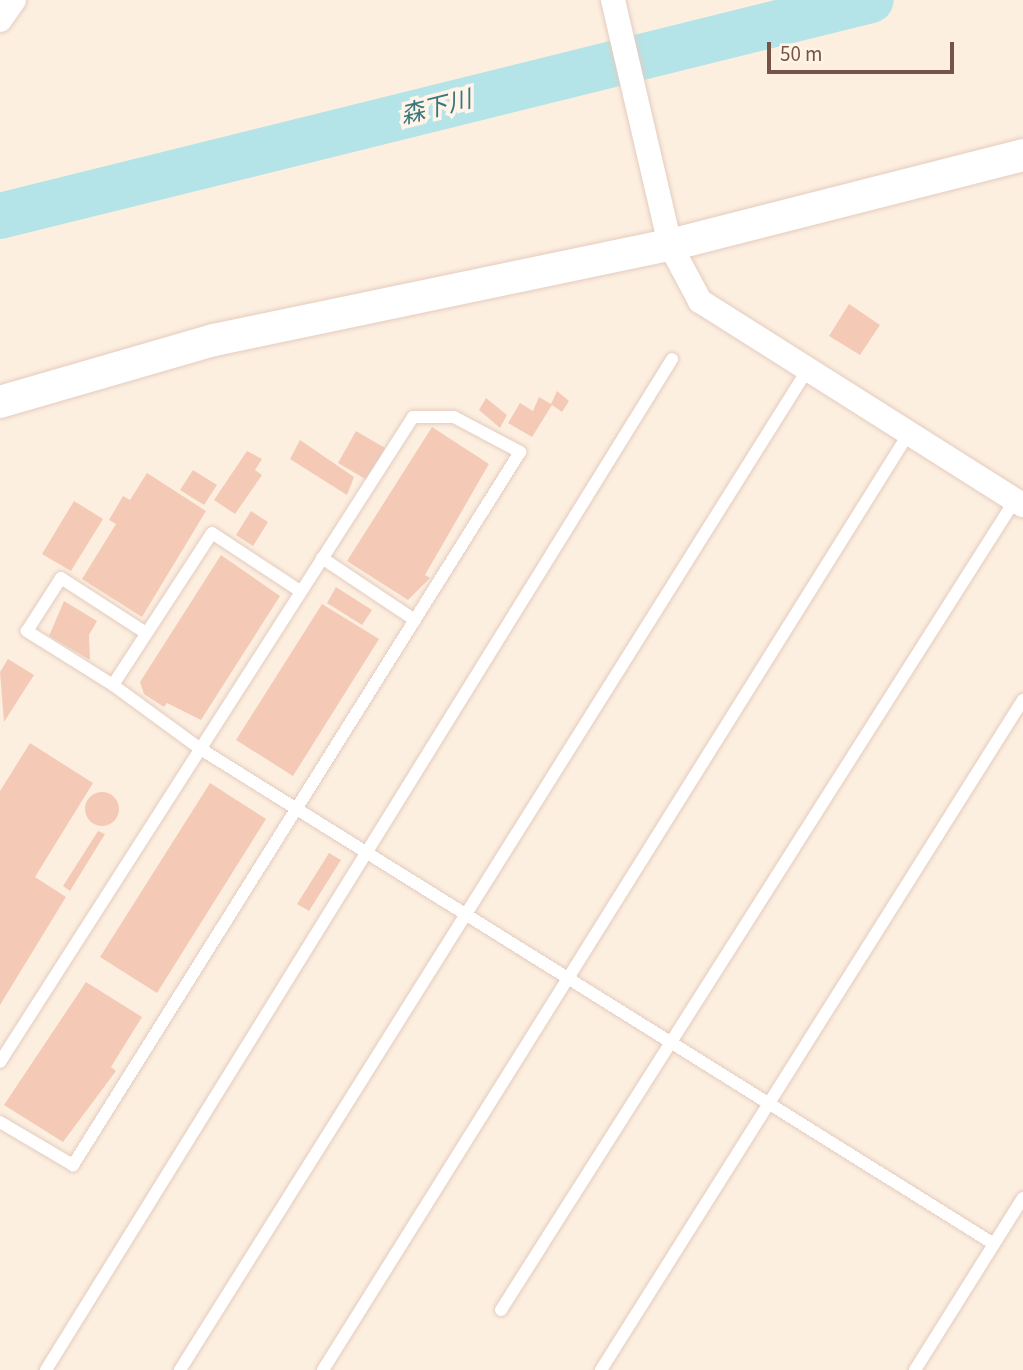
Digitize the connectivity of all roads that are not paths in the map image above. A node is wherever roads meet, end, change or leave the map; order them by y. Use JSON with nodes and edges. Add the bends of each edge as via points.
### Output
{"nodes":[{"id":1,"x":14,"y":0,"type":"edge"},
{"id":2,"x":613,"y":0,"type":"edge"},
{"id":3,"x":0,"y":20,"type":"edge"},
{"id":4,"x":1023,"y":155,"type":"edge"},
{"id":5,"x":670,"y":245,"type":"junction"},
{"id":6,"x":672,"y":359,"type":"dead end"},
{"id":7,"x":808,"y":369,"type":"junction"},
{"id":8,"x":0,"y":402,"type":"edge"},
{"id":9,"x":909,"y":433,"type":"junction"},
{"id":10,"x":1019,"y":502,"type":"edge"},
{"id":11,"x":322,"y":558,"type":"junction"},
{"id":12,"x":300,"y":591,"type":"junction"},
{"id":13,"x":415,"y":620,"type":"junction"},
{"id":14,"x":146,"y":633,"type":"junction"},
{"id":15,"x":113,"y":685,"type":"junction"},
{"id":16,"x":1023,"y":700,"type":"edge"},
{"id":17,"x":199,"y":748,"type":"junction"},
{"id":18,"x":296,"y":808,"type":"junction"},
{"id":19,"x":363,"y":851,"type":"junction"},
{"id":20,"x":464,"y":914,"type":"junction"},
{"id":21,"x":568,"y":978,"type":"junction"},
{"id":22,"x":670,"y":1042,"type":"junction"},
{"id":23,"x":0,"y":1062,"type":"edge"},
{"id":24,"x":769,"y":1104,"type":"junction"},
{"id":25,"x":0,"y":1122,"type":"edge"},
{"id":26,"x":1023,"y":1198,"type":"edge"},
{"id":27,"x":994,"y":1244,"type":"junction"},
{"id":28,"x":501,"y":1310,"type":"dead end"},
{"id":29,"x":46,"y":1370,"type":"edge"},
{"id":30,"x":180,"y":1370,"type":"edge"},
{"id":31,"x":323,"y":1370,"type":"edge"},
{"id":32,"x":601,"y":1370,"type":"edge"},
{"id":33,"x":915,"y":1370,"type":"edge"}],
"edges":[{"from":1,"to":3,"type":"street"},
{"from":2,"to":5,"type":"street"},
{"from":4,"to":5,"type":"street"},
{"from":5,"to":7,"type":"street","via":[[700,301]]},
{"from":5,"to":8,"type":"street","via":[[214,340]]},
{"from":6,"to":19,"type":"lane"},
{"from":7,"to":9,"type":"street"},
{"from":7,"to":20,"type":"lane"},
{"from":9,"to":10,"type":"street"},
{"from":9,"to":21,"type":"lane"},
{"from":10,"to":22,"type":"lane"},
{"from":11,"to":12,"type":"lane"},
{"from":11,"to":13,"type":"lane"},
{"from":11,"to":13,"type":"lane","via":[[413,417],[454,417],[520,452]]},
{"from":12,"to":14,"type":"lane","via":[[212,533]]},
{"from":12,"to":17,"type":"lane"},
{"from":13,"to":18,"type":"lane"},
{"from":14,"to":15,"type":"lane"},
{"from":14,"to":15,"type":"lane","via":[[61,578],[27,631]]},
{"from":15,"to":17,"type":"lane"},
{"from":16,"to":24,"type":"lane"},
{"from":17,"to":18,"type":"lane"},
{"from":17,"to":23,"type":"lane"},
{"from":18,"to":19,"type":"lane"},
{"from":18,"to":25,"type":"lane","via":[[73,1166]]},
{"from":19,"to":20,"type":"lane"},
{"from":19,"to":29,"type":"lane"},
{"from":20,"to":21,"type":"lane"},
{"from":20,"to":30,"type":"lane"},
{"from":21,"to":22,"type":"lane"},
{"from":21,"to":31,"type":"lane"},
{"from":22,"to":24,"type":"lane"},
{"from":22,"to":28,"type":"lane"},
{"from":24,"to":27,"type":"lane"},
{"from":24,"to":32,"type":"lane"},
{"from":26,"to":27,"type":"lane"},
{"from":27,"to":33,"type":"lane"}]}
